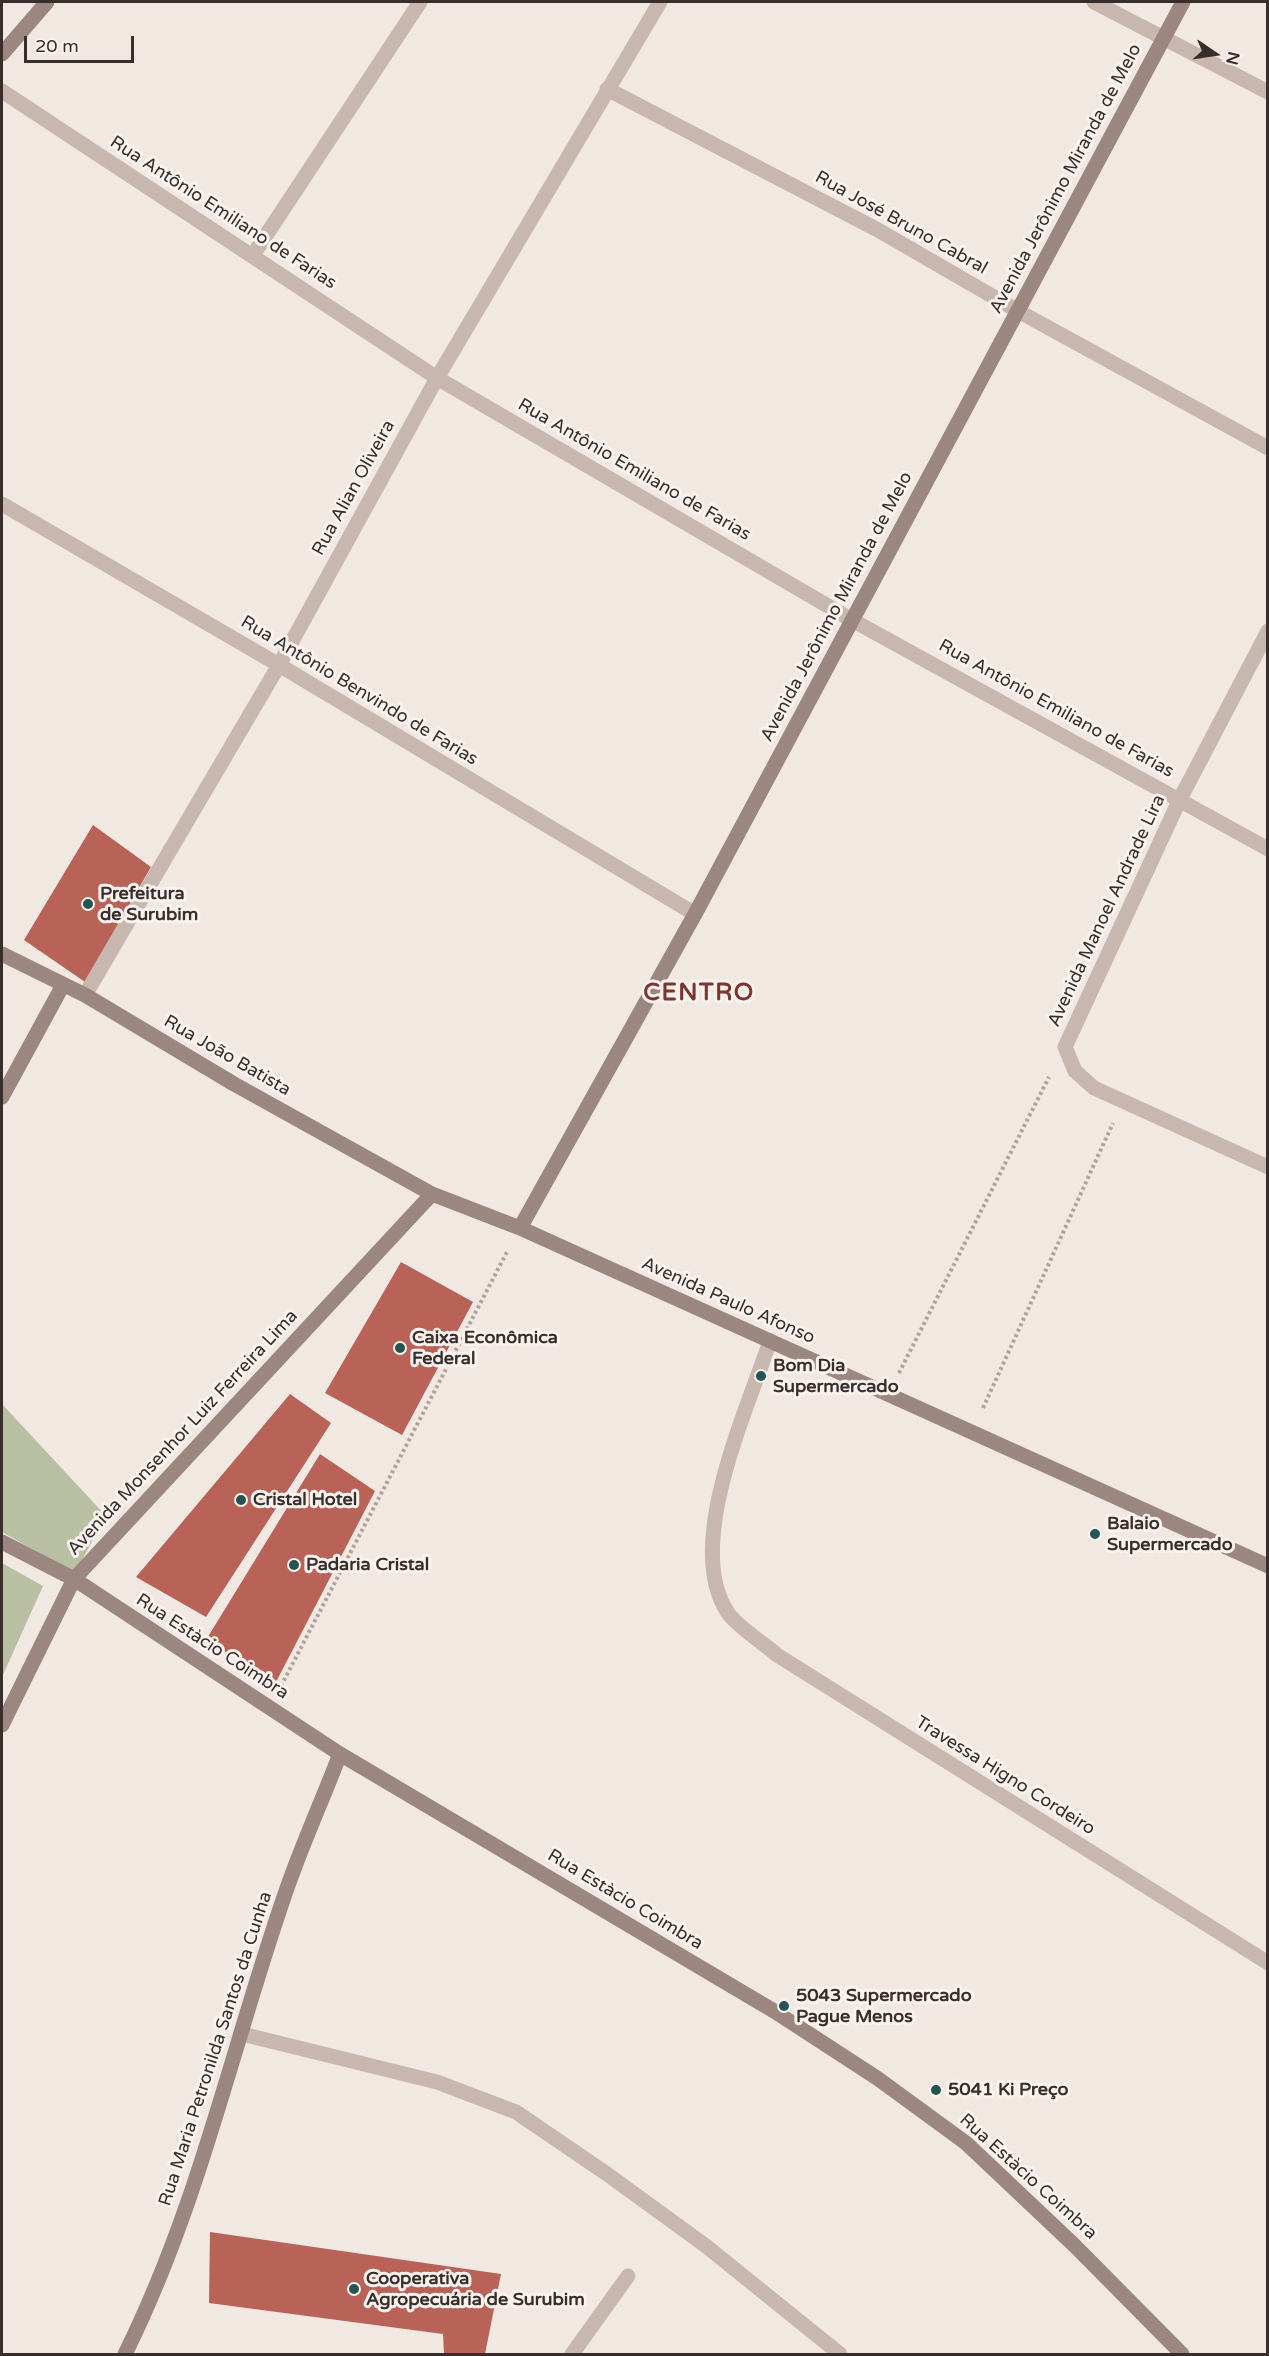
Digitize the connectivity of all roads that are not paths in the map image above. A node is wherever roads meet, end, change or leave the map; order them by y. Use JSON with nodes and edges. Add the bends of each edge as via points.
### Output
{"nodes":[{"id":1,"x":47,"y":2,"type":"edge"},
{"id":2,"x":420,"y":2,"type":"edge"},
{"id":3,"x":660,"y":2,"type":"edge"},
{"id":4,"x":1094,"y":2,"type":"edge"},
{"id":5,"x":1183,"y":2,"type":"edge"},
{"id":6,"x":1163,"y":38,"type":"junction"},
{"id":7,"x":2,"y":54,"type":"edge"},
{"id":8,"x":607,"y":89,"type":"junction"},
{"id":9,"x":2,"y":91,"type":"edge"},
{"id":10,"x":1268,"y":92,"type":"edge"},
{"id":11,"x":253,"y":255,"type":"junction"},
{"id":12,"x":1018,"y":311,"type":"junction"},
{"id":13,"x":437,"y":378,"type":"junction"},
{"id":14,"x":1268,"y":448,"type":"edge"},
{"id":15,"x":2,"y":504,"type":"edge"},
{"id":16,"x":852,"y":620,"type":"junction"},
{"id":17,"x":1268,"y":631,"type":"edge"},
{"id":18,"x":279,"y":665,"type":"junction"},
{"id":19,"x":1180,"y":800,"type":"junction"},
{"id":20,"x":1268,"y":849,"type":"edge"},
{"id":21,"x":695,"y":914,"type":"junction"},
{"id":22,"x":2,"y":954,"type":"edge"},
{"id":23,"x":63,"y":985,"type":"junction"},
{"id":24,"x":85,"y":995,"type":"junction"},
{"id":25,"x":2,"y":1097,"type":"edge"},
{"id":26,"x":1268,"y":1167,"type":"edge"},
{"id":27,"x":432,"y":1194,"type":"junction"},
{"id":28,"x":520,"y":1228,"type":"junction"},
{"id":29,"x":770,"y":1341,"type":"junction"},
{"id":30,"x":2,"y":1542,"type":"edge"},
{"id":31,"x":1268,"y":1566,"type":"edge"},
{"id":32,"x":74,"y":1580,"type":"junction"},
{"id":33,"x":2,"y":1725,"type":"edge"},
{"id":34,"x":340,"y":1754,"type":"junction"},
{"id":35,"x":1268,"y":1963,"type":"edge"},
{"id":36,"x":242,"y":2034,"type":"junction"},
{"id":37,"x":628,"y":2276,"type":"dead end"},
{"id":38,"x":125,"y":2355,"type":"edge"},
{"id":39,"x":572,"y":2355,"type":"edge"},
{"id":40,"x":840,"y":2355,"type":"edge"},
{"id":41,"x":1182,"y":2355,"type":"edge"}],
"edges":[{"from":1,"to":7,"type":"street"},
{"from":2,"to":11,"type":"street"},
{"from":3,"to":8,"type":"street","name":"Rua Alian Oliveira"},
{"from":4,"to":6,"type":"street"},
{"from":5,"to":6,"type":"street","name":"Avenida Jerônimo Miranda de Melo"},
{"from":6,"to":10,"type":"street"},
{"from":6,"to":12,"type":"street","name":"Avenida Jerônimo Miranda de Melo"},
{"from":8,"to":12,"type":"street","name":"Rua José Bruno Cabral","via":[[878,230]]},
{"from":8,"to":13,"type":"street","name":"Rua Alian Oliveira"},
{"from":9,"to":11,"type":"street","name":"Rua Antônio Emiliano de Farias"},
{"from":11,"to":13,"type":"street","name":"Rua Antônio Emiliano de Farias"},
{"from":12,"to":14,"type":"street","name":"Rua José Bruno Cabral"},
{"from":12,"to":16,"type":"street","name":"Avenida Jerônimo Miranda de Melo"},
{"from":13,"to":16,"type":"street","name":"Rua Antônio Emiliano de Farias"},
{"from":13,"to":18,"type":"street","name":"Rua Alian Oliveira"},
{"from":15,"to":18,"type":"street","name":"Rua Antônio Benvindo de Farias"},
{"from":16,"to":19,"type":"street","name":"Rua Antônio Emiliano de Farias"},
{"from":16,"to":21,"type":"street","name":"Avenida Jerônimo Miranda de Melo"},
{"from":17,"to":19,"type":"street","name":"Avenida Manoel Andrade Lira"},
{"from":18,"to":21,"type":"street","name":"Rua Antônio Benvindo de Farias"},
{"from":18,"to":24,"type":"street","name":"Rua Alian Oliveira"},
{"from":19,"to":20,"type":"street","name":"Rua Antônio Emiliano de Farias"},
{"from":19,"to":26,"type":"street","name":"Avenida Manoel Andrade Lira","via":[[1065,1047],[1075,1071],[1094,1088]]},
{"from":21,"to":28,"type":"street","name":"Avenida Jerônimo Miranda de Melo"},
{"from":22,"to":23,"type":"street","name":"Rua João Batista"},
{"from":23,"to":24,"type":"street","name":"Rua João Batista"},
{"from":23,"to":25,"type":"street"},
{"from":24,"to":27,"type":"street","name":"Rua João Batista","via":[[234,1084]]},
{"from":27,"to":28,"type":"street","name":"Avenida Paulo Afonso"},
{"from":27,"to":32,"type":"street","name":"Avenida Monsenhor Luiz Ferreira Lima"},
{"from":28,"to":29,"type":"street","name":"Avenida Paulo Afonso"},
{"from":29,"to":31,"type":"street","name":"Avenida Paulo Afonso"},
{"from":29,"to":35,"type":"street","name":"Travessa Higno Cordeiro","via":[[720,1491],[711,1542],[714,1580],[729,1614],[777,1655]]},
{"from":30,"to":32,"type":"street","name":"Rua Estàcio Coimbra"},
{"from":32,"to":33,"type":"street","name":"Avenida Monsenhor Luiz Ferreira Lima"},
{"from":32,"to":34,"type":"street","name":"Rua Estàcio Coimbra"},
{"from":34,"to":36,"type":"street","name":"Rua Maria Petronilda Santos da Cunha","via":[[285,1894]]},
{"from":34,"to":41,"type":"street","name":"Rua Estàcio Coimbra","via":[[774,2011],[877,2078],[966,2143]]},
{"from":36,"to":38,"type":"street","name":"Rua Maria Petronilda Santos da Cunha","via":[[194,2190]]},
{"from":36,"to":40,"type":"street","via":[[436,2082],[516,2112],[706,2246]]},
{"from":37,"to":39,"type":"street"}]}
